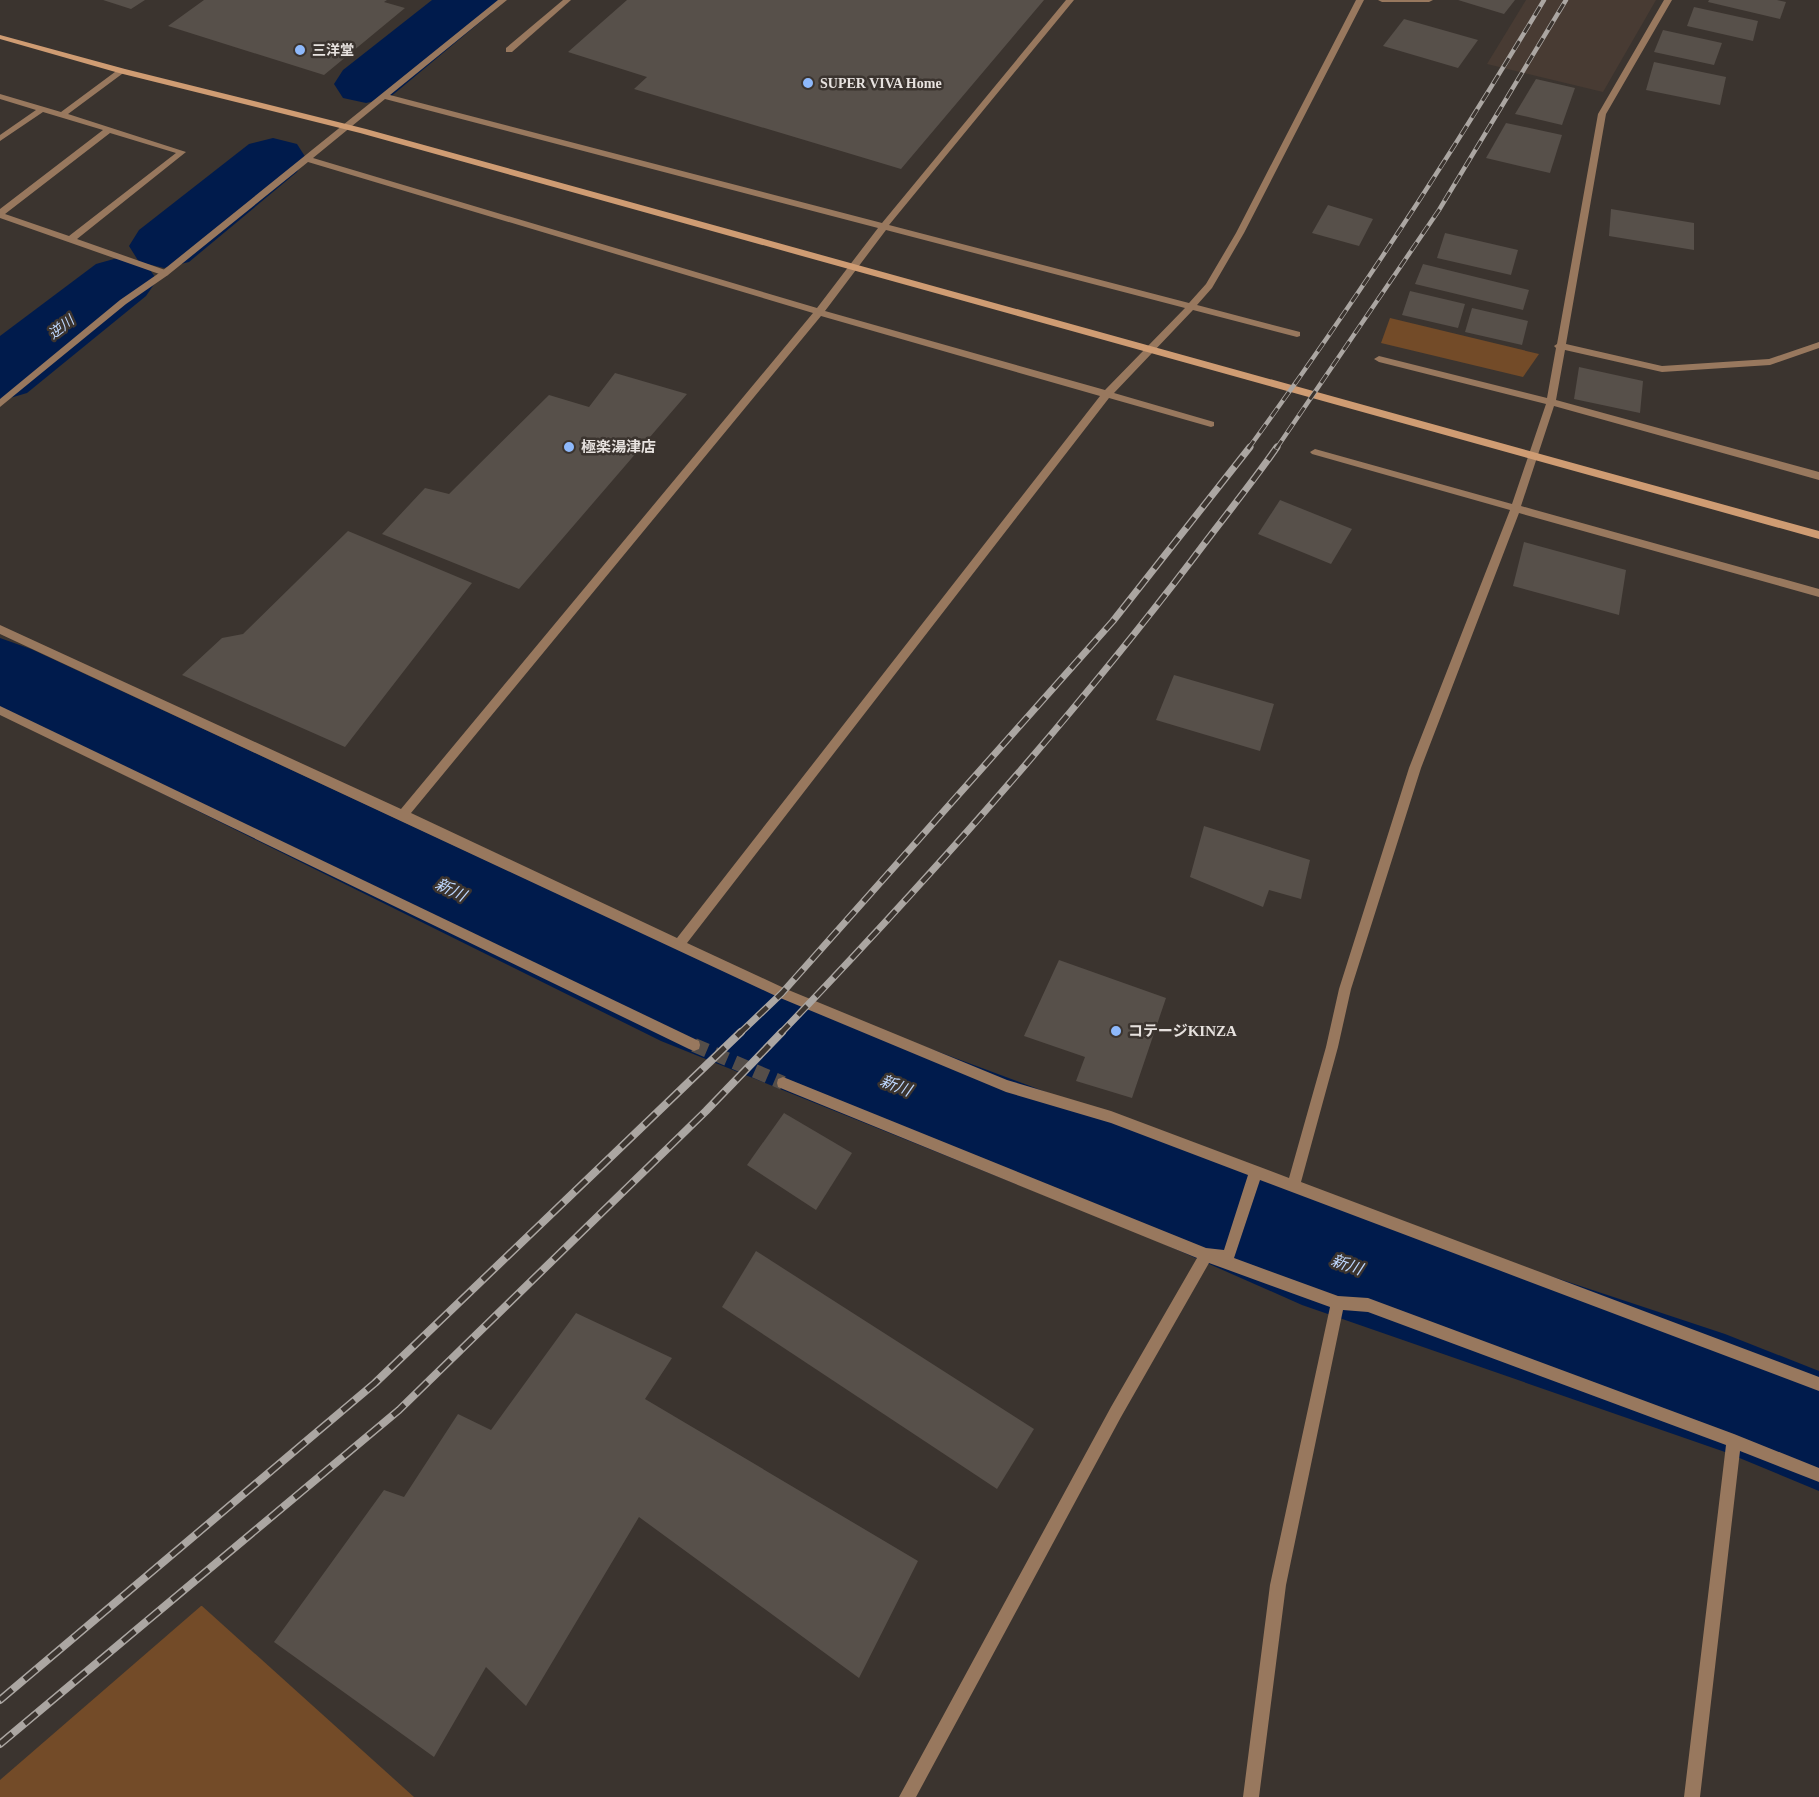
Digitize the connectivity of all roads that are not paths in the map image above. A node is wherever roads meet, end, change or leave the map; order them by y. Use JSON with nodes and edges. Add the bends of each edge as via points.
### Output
{"nodes":[{"id":1,"x":503,"y":0,"type":"edge"},
{"id":2,"x":567,"y":0,"type":"edge"},
{"id":3,"x":1070,"y":0,"type":"edge"},
{"id":4,"x":1360,"y":0,"type":"edge"},
{"id":5,"x":1382,"y":0,"type":"edge"},
{"id":6,"x":1429,"y":0,"type":"edge"},
{"id":7,"x":1668,"y":0,"type":"edge"},
{"id":8,"x":0,"y":37,"type":"edge"},
{"id":9,"x":508,"y":50,"type":"dead end"},
{"id":10,"x":122,"y":71,"type":"junction"},
{"id":11,"x":0,"y":96,"type":"edge"},
{"id":12,"x":383,"y":96,"type":"junction"},
{"id":13,"x":42,"y":109,"type":"junction"},
{"id":14,"x":62,"y":115,"type":"junction"},
{"id":15,"x":348,"y":126,"type":"junction"},
{"id":16,"x":110,"y":129,"type":"junction"},
{"id":17,"x":0,"y":139,"type":"edge"},
{"id":18,"x":307,"y":159,"type":"junction"},
{"id":19,"x":0,"y":214,"type":"edge"},
{"id":20,"x":883,"y":227,"type":"junction"},
{"id":21,"x":70,"y":240,"type":"junction"},
{"id":22,"x":165,"y":273,"type":"junction"},
{"id":23,"x":1190,"y":306,"type":"junction"},
{"id":24,"x":819,"y":312,"type":"junction"},
{"id":25,"x":1297,"y":334,"type":"dead end"},
{"id":26,"x":1819,"y":345,"type":"edge"},
{"id":27,"x":1559,"y":346,"type":"junction"},
{"id":28,"x":1379,"y":359,"type":"dead end"},
{"id":29,"x":1106,"y":395,"type":"junction"},
{"id":30,"x":1551,"y":402,"type":"junction"},
{"id":31,"x":0,"y":405,"type":"edge"},
{"id":32,"x":1211,"y":424,"type":"dead end"},
{"id":33,"x":1315,"y":452,"type":"dead end"},
{"id":34,"x":1819,"y":476,"type":"edge"},
{"id":35,"x":1516,"y":507,"type":"junction"},
{"id":36,"x":1819,"y":535,"type":"edge"},
{"id":37,"x":1819,"y":593,"type":"edge"},
{"id":38,"x":0,"y":629,"type":"edge"},
{"id":39,"x":0,"y":710,"type":"edge"},
{"id":40,"x":403,"y":815,"type":"junction"},
{"id":41,"x":679,"y":944,"type":"junction"},
{"id":42,"x":694,"y":1045,"type":"tunnel mouth"},
{"id":43,"x":783,"y":1083,"type":"tunnel mouth"},
{"id":44,"x":1254,"y":1178,"type":"junction"},
{"id":45,"x":1294,"y":1185,"type":"junction"},
{"id":46,"x":1206,"y":1255,"type":"junction"},
{"id":47,"x":1338,"y":1303,"type":"junction"},
{"id":48,"x":1819,"y":1384,"type":"edge"},
{"id":49,"x":1734,"y":1441,"type":"junction"},
{"id":50,"x":1819,"y":1475,"type":"edge"},
{"id":51,"x":907,"y":1797,"type":"edge"},
{"id":52,"x":1251,"y":1797,"type":"edge"},
{"id":53,"x":1692,"y":1797,"type":"edge"}],
"edges":[{"from":1,"to":12,"type":"street"},
{"from":2,"to":9,"type":"street"},
{"from":3,"to":20,"type":"street"},
{"from":4,"to":23,"type":"street","via":[[1240,233],[1209,286]]},
{"from":5,"to":6,"type":"street"},
{"from":7,"to":27,"type":"street","via":[[1602,114]]},
{"from":8,"to":10,"type":"street"},
{"from":10,"to":14,"type":"street"},
{"from":10,"to":15,"type":"street"},
{"from":11,"to":13,"type":"street"},
{"from":12,"to":15,"type":"street"},
{"from":12,"to":20,"type":"street"},
{"from":13,"to":14,"type":"street"},
{"from":13,"to":17,"type":"street"},
{"from":14,"to":16,"type":"street"},
{"from":15,"to":18,"type":"street"},
{"from":15,"to":36,"type":"street"},
{"from":16,"to":19,"type":"street"},
{"from":16,"to":21,"type":"street","via":[[182,152]]},
{"from":18,"to":22,"type":"street"},
{"from":18,"to":24,"type":"street"},
{"from":19,"to":21,"type":"street"},
{"from":20,"to":23,"type":"street"},
{"from":20,"to":24,"type":"street"},
{"from":21,"to":22,"type":"street"},
{"from":22,"to":31,"type":"street","via":[[123,302]]},
{"from":23,"to":25,"type":"street"},
{"from":23,"to":29,"type":"street"},
{"from":24,"to":29,"type":"street"},
{"from":24,"to":40,"type":"street"},
{"from":26,"to":27,"type":"street","via":[[1770,362],[1662,369]]},
{"from":27,"to":30,"type":"street"},
{"from":28,"to":30,"type":"street"},
{"from":29,"to":32,"type":"street"},
{"from":29,"to":41,"type":"street"},
{"from":30,"to":34,"type":"street"},
{"from":30,"to":35,"type":"street"},
{"from":33,"to":35,"type":"street"},
{"from":35,"to":37,"type":"street"},
{"from":35,"to":45,"type":"street","via":[[1415,768],[1345,989]]},
{"from":38,"to":40,"type":"street"},
{"from":39,"to":42,"type":"street"},
{"from":40,"to":41,"type":"street"},
{"from":41,"to":44,"type":"street","via":[[782,993],[1006,1086],[1111,1117]]},
{"from":43,"to":46,"type":"street"},
{"from":44,"to":45,"type":"street"},
{"from":44,"to":46,"type":"street","via":[[1227,1257]]},
{"from":45,"to":48,"type":"street"},
{"from":46,"to":47,"type":"street"},
{"from":46,"to":51,"type":"street"},
{"from":47,"to":49,"type":"street","via":[[1368,1305]]},
{"from":47,"to":52,"type":"street","via":[[1278,1586]]},
{"from":49,"to":50,"type":"street"},
{"from":49,"to":53,"type":"street"}]}
